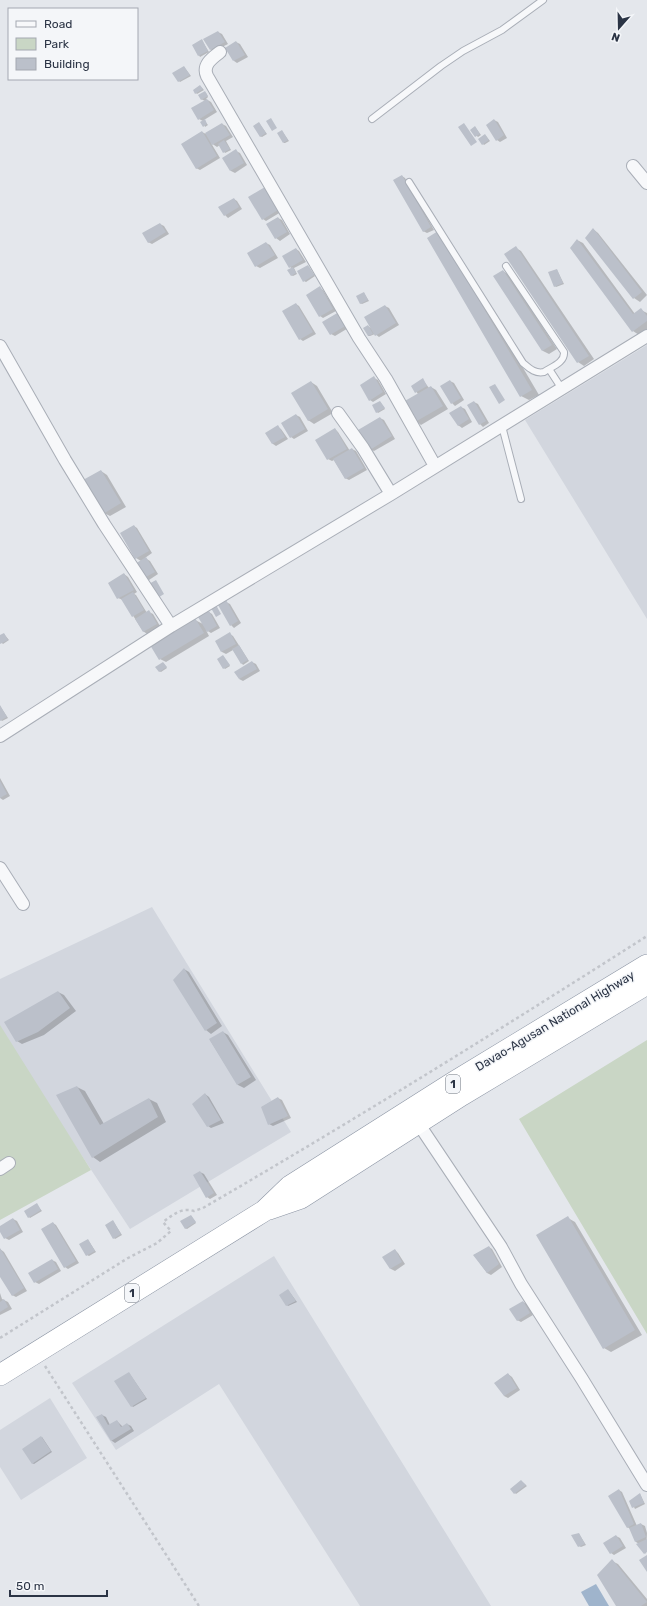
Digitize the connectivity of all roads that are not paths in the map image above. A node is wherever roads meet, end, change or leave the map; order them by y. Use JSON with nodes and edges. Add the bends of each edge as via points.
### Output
{"nodes":[{"id":1,"x":543,"y":0,"type":"edge"},
{"id":2,"x":220,"y":52,"type":"dead end"},
{"id":3,"x":372,"y":119,"type":"dead end"},
{"id":4,"x":633,"y":166,"type":"dead end"},
{"id":5,"x":409,"y":182,"type":"dead end"},
{"id":6,"x":647,"y":182,"type":"edge"},
{"id":7,"x":506,"y":266,"type":"dead end"},
{"id":8,"x":647,"y":336,"type":"edge"},
{"id":9,"x":0,"y":346,"type":"edge"},
{"id":10,"x":549,"y":369,"type":"junction"},
{"id":11,"x":562,"y":389,"type":"junction"},
{"id":12,"x":338,"y":413,"type":"dead end"},
{"id":13,"x":502,"y":426,"type":"junction"},
{"id":14,"x":435,"y":466,"type":"junction"},
{"id":15,"x":391,"y":494,"type":"junction"},
{"id":16,"x":521,"y":499,"type":"dead end"},
{"id":17,"x":171,"y":626,"type":"junction"},
{"id":18,"x":0,"y":736,"type":"edge"},
{"id":19,"x":0,"y":868,"type":"edge"},
{"id":20,"x":23,"y":904,"type":"dead end"},
{"id":21,"x":647,"y":965,"type":"edge"},
{"id":22,"x":647,"y":984,"type":"edge"},
{"id":23,"x":458,"y":1089,"type":"junction"},
{"id":24,"x":418,"y":1123,"type":"junction"},
{"id":25,"x":264,"y":1211,"type":"junction"},
{"id":26,"x":0,"y":1375,"type":"edge"},
{"id":27,"x":647,"y":1485,"type":"edge"}],
"edges":[{"from":1,"to":3,"type":"lane","via":[[502,30],[441,66]]},
{"from":2,"to":14,"type":"street","via":[[210,60],[206,69],[207,76]]},
{"from":4,"to":6,"type":"street"},
{"from":5,"to":10,"type":"lane","via":[[523,363],[536,372],[541,373]]},
{"from":7,"to":10,"type":"lane","via":[[564,352],[563,359]]},
{"from":8,"to":11,"type":"street"},
{"from":9,"to":17,"type":"street","via":[[104,524]]},
{"from":10,"to":11,"type":"lane"},
{"from":11,"to":13,"type":"street"},
{"from":12,"to":15,"type":"street"},
{"from":13,"to":14,"type":"street"},
{"from":13,"to":16,"type":"lane"},
{"from":14,"to":15,"type":"street"},
{"from":15,"to":17,"type":"street"},
{"from":17,"to":18,"type":"street"},
{"from":19,"to":20,"type":"street"},
{"from":21,"to":23,"type":"highway","name":"Davao-Agusan National Highway","number":"1"},
{"from":22,"to":23,"type":"highway","name":"Davao-Agusan National Highway","number":"1"},
{"from":23,"to":24,"type":"highway","name":"Davao-Agusan National Highway","number":"1"},
{"from":23,"to":25,"type":"highway","name":"Davao-Agusan National Highway","number":"1","via":[[290,1186]]},
{"from":24,"to":25,"type":"highway","name":"Davao-Agusan National Highway","number":"1","via":[[301,1198]]},
{"from":24,"to":27,"type":"street","via":[[501,1247],[521,1284]]},
{"from":25,"to":26,"type":"highway","name":"Davao-Agusan National Highway","number":"1"}]}
